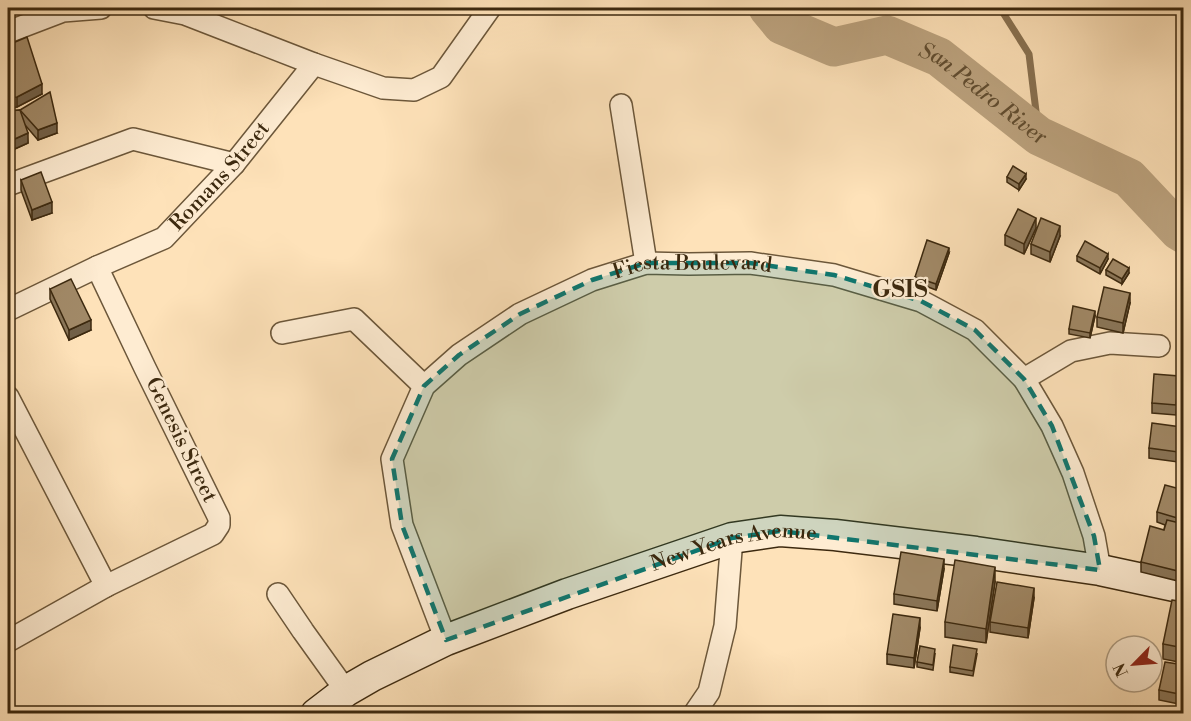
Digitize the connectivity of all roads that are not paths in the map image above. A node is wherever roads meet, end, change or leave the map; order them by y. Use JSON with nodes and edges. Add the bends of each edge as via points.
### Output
{"nodes":[{"id":1,"x":101,"y":8,"type":"edge"},
{"id":2,"x":154,"y":8,"type":"edge"},
{"id":3,"x":490,"y":8,"type":"edge"},
{"id":4,"x":8,"y":32,"type":"edge"},
{"id":5,"x":314,"y":64,"type":"junction"},
{"id":6,"x":621,"y":105,"type":"dead end"},
{"id":7,"x":234,"y":164,"type":"junction"},
{"id":8,"x":8,"y":185,"type":"edge"},
{"id":9,"x":646,"y":263,"type":"junction"},
{"id":10,"x":97,"y":267,"type":"junction"},
{"id":11,"x":8,"y":310,"type":"edge"},
{"id":12,"x":282,"y":333,"type":"dead end"},
{"id":13,"x":1159,"y":346,"type":"dead end"},
{"id":14,"x":1024,"y":379,"type":"junction"},
{"id":15,"x":424,"y":386,"type":"junction"},
{"id":16,"x":8,"y":397,"type":"edge"},
{"id":17,"x":732,"y":538,"type":"junction"},
{"id":18,"x":1100,"y":570,"type":"junction"},
{"id":19,"x":106,"y":586,"type":"junction"},
{"id":20,"x":1184,"y":588,"type":"edge"},
{"id":21,"x":278,"y":594,"type":"dead end"},
{"id":22,"x":9,"y":637,"type":"edge"},
{"id":23,"x":446,"y":640,"type":"junction"},
{"id":24,"x":346,"y":691,"type":"junction"},
{"id":25,"x":316,"y":714,"type":"edge"},
{"id":26,"x":694,"y":714,"type":"edge"}],
"edges":[{"from":1,"to":4,"type":"street","via":[[63,11]]},
{"from":2,"to":5,"type":"street","via":[[185,14]]},
{"from":3,"to":5,"type":"street","via":[[441,77],[414,90],[383,88]]},
{"from":5,"to":7,"type":"street","name":"Romans Street"},
{"from":6,"to":9,"type":"street"},
{"from":7,"to":8,"type":"street","via":[[133,140]]},
{"from":7,"to":10,"type":"street","name":"Romans Street","via":[[164,238]]},
{"from":9,"to":14,"type":"street","name":"Fiesta Boulevard","via":[[750,263],[834,275],[921,301],[975,330]]},
{"from":9,"to":15,"type":"street","name":"Fiesta Boulevard","via":[[592,280],[520,314],[459,355]]},
{"from":10,"to":11,"type":"street","name":"Romans Street"},
{"from":10,"to":19,"type":"street","name":"Genesis Street","via":[[219,518],[213,534]]},
{"from":12,"to":15,"type":"street","via":[[354,319]]},
{"from":13,"to":14,"type":"street","via":[[1110,343],[1071,351]]},
{"from":14,"to":18,"type":"street","name":"Fiesta Boulevard","via":[[1053,426],[1073,473],[1094,536]]},
{"from":15,"to":23,"type":"street","name":"Fiesta Boulevard","via":[[392,459],[402,525]]},
{"from":16,"to":19,"type":"street"},
{"from":17,"to":18,"type":"street","name":"New Years Avenue","via":[[780,531],[835,535]]},
{"from":17,"to":23,"type":"street","name":"New Years Avenue"},
{"from":17,"to":26,"type":"street","via":[[725,626],[709,692]]},
{"from":18,"to":20,"type":"street","name":"New Years Avenue"},
{"from":19,"to":22,"type":"street","name":"Genesis Street"},
{"from":21,"to":24,"type":"street"},
{"from":23,"to":24,"type":"street","name":"New Years Avenue"},
{"from":24,"to":25,"type":"street","name":"New Years Avenue"}]}
